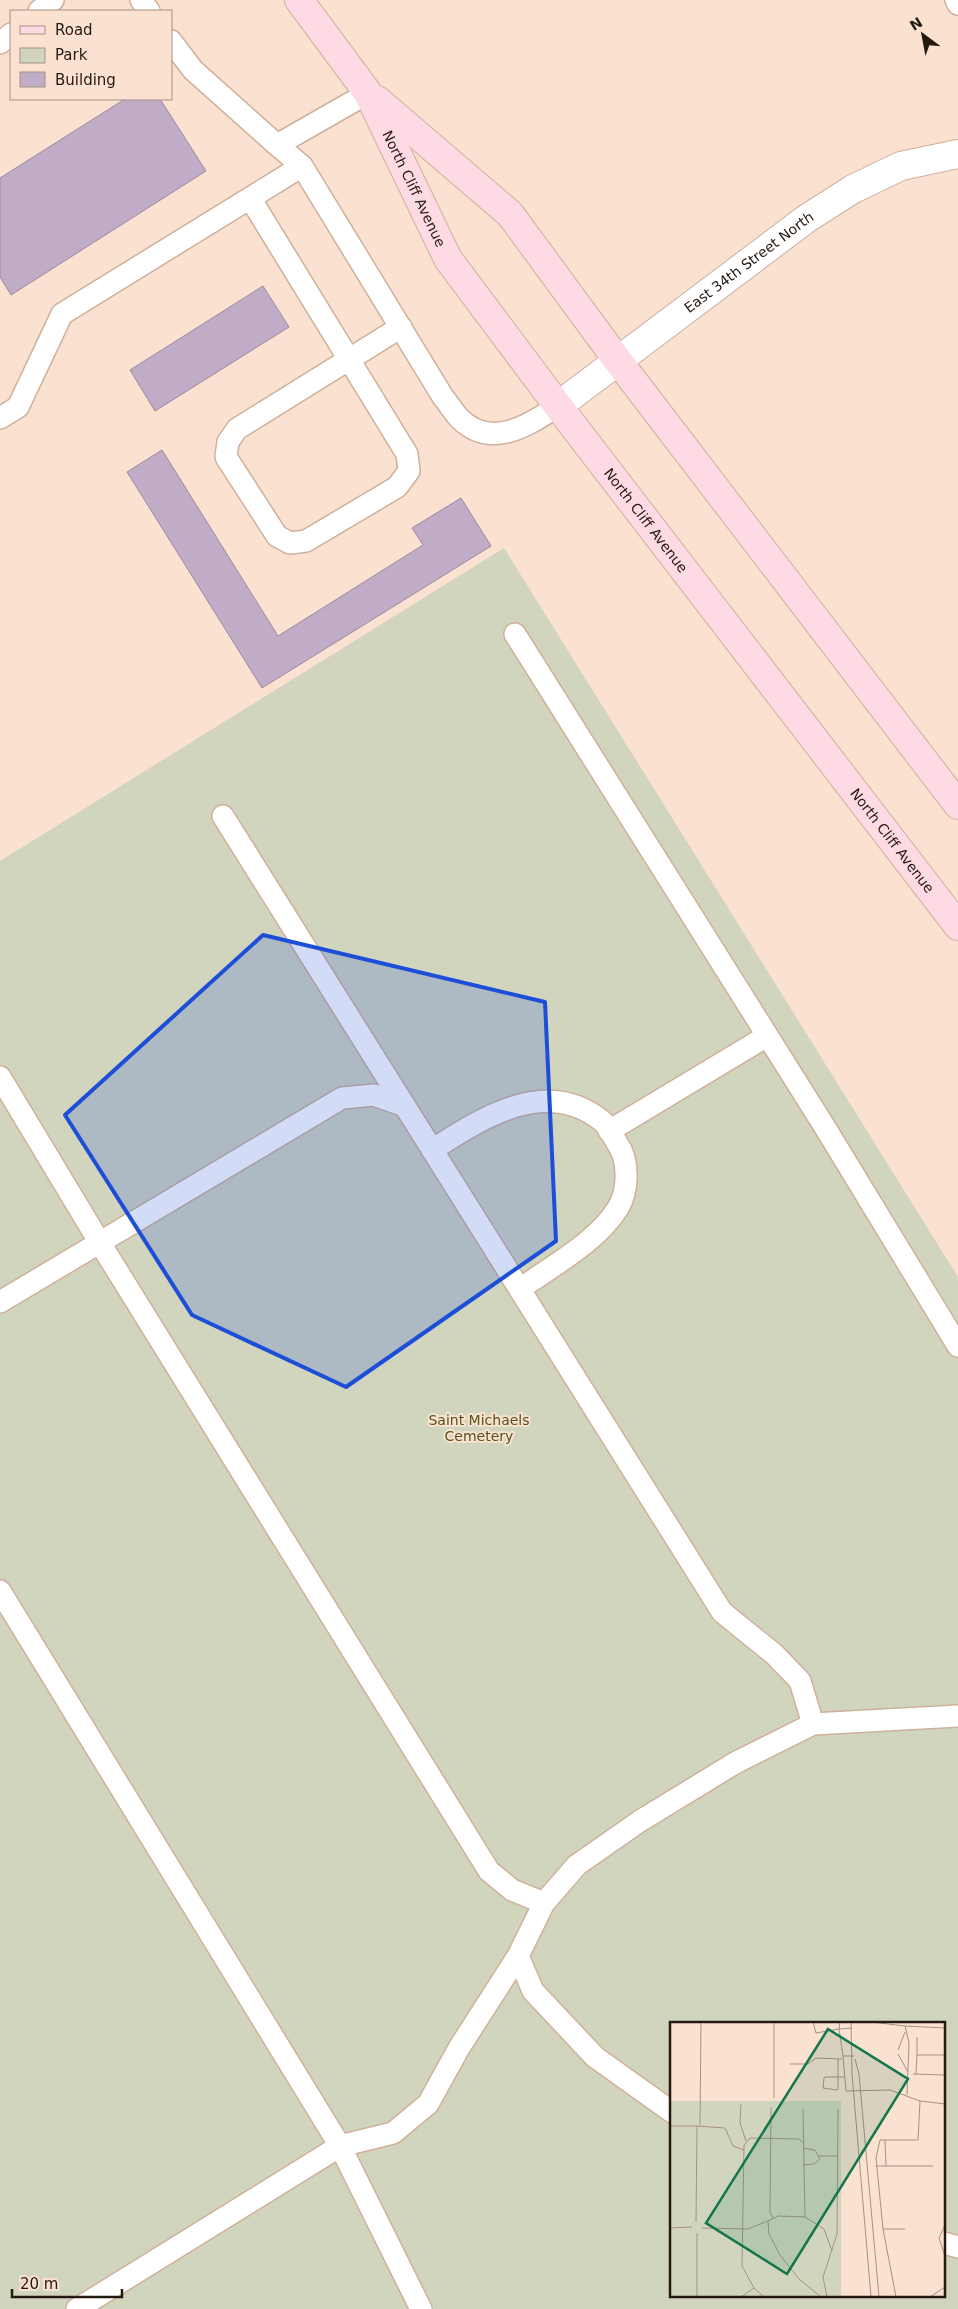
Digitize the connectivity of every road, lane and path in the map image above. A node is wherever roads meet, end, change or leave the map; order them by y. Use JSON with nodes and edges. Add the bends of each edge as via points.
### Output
{"nodes":[{"id":1,"x":53,"y":0,"type":"edge"},
{"id":2,"x":299,"y":0,"type":"edge"},
{"id":3,"x":956,"y":0,"type":"edge"},
{"id":4,"x":958,"y":4,"type":"edge"},
{"id":5,"x":40,"y":10,"type":"edge"},
{"id":6,"x":10,"y":35,"type":"edge"},
{"id":7,"x":172,"y":42,"type":"edge"},
{"id":8,"x":0,"y":43,"type":"edge"},
{"id":9,"x":368,"y":93,"type":"junction"},
{"id":10,"x":277,"y":145,"type":"junction"},
{"id":11,"x":958,"y":154,"type":"edge"},
{"id":12,"x":302,"y":166,"type":"junction"},
{"id":13,"x":250,"y":198,"type":"junction"},
{"id":14,"x":401,"y":328,"type":"junction"},
{"id":15,"x":349,"y":360,"type":"junction"},
{"id":16,"x":618,"y":361,"type":"junction"},
{"id":17,"x":558,"y":406,"type":"junction"},
{"id":18,"x":0,"y":418,"type":"edge"},
{"id":19,"x":514,"y":634,"type":"dead end"},
{"id":20,"x":958,"y":805,"type":"edge"},
{"id":21,"x":223,"y":816,"type":"dead end"},
{"id":22,"x":958,"y":926,"type":"edge"},
{"id":23,"x":767,"y":1036,"type":"junction"},
{"id":24,"x":0,"y":1077,"type":"edge"},
{"id":25,"x":405,"y":1106,"type":"junction"},
{"id":26,"x":609,"y":1131,"type":"junction"},
{"id":27,"x":432,"y":1150,"type":"junction"},
{"id":28,"x":100,"y":1243,"type":"junction"},
{"id":29,"x":520,"y":1289,"type":"junction"},
{"id":30,"x":0,"y":1302,"type":"edge"},
{"id":31,"x":958,"y":1346,"type":"edge"},
{"id":32,"x":0,"y":1591,"type":"edge"},
{"id":33,"x":958,"y":1716,"type":"edge"},
{"id":34,"x":813,"y":1724,"type":"junction"},
{"id":35,"x":544,"y":1903,"type":"junction"},
{"id":36,"x":518,"y":1956,"type":"junction"},
{"id":37,"x":670,"y":2111,"type":"edge"},
{"id":38,"x":340,"y":2146,"type":"junction"},
{"id":39,"x":77,"y":2309,"type":"edge"},
{"id":40,"x":422,"y":2309,"type":"edge"}],
"edges":[{"from":1,"to":5,"type":"lane"},
{"from":2,"to":9,"type":"main road","name":"North Cliff Avenue"},
{"from":3,"to":4,"type":"lane"},
{"from":6,"to":8,"type":"lane"},
{"from":7,"to":10,"type":"lane","via":[[193,70]]},
{"from":9,"to":10,"type":"lane"},
{"from":9,"to":16,"type":"main road","name":"North Cliff Avenue","via":[[510,214]]},
{"from":9,"to":17,"type":"main road","name":"North Cliff Avenue","via":[[448,259]]},
{"from":10,"to":12,"type":"lane"},
{"from":11,"to":16,"type":"street","name":"East 34th Street North","via":[[901,166],[853,188],[806,219]]},
{"from":12,"to":13,"type":"lane"},
{"from":12,"to":14,"type":"lane"},
{"from":13,"to":15,"type":"lane"},
{"from":13,"to":18,"type":"lane","via":[[62,314],[18,407]]},
{"from":14,"to":15,"type":"lane"},
{"from":14,"to":17,"type":"lane","via":[[443,397],[460,419],[475,430],[492,435],[511,431]]},
{"from":15,"to":15,"type":"lane","via":[[237,430],[228,442],[226,457],[277,536],[290,543],[306,542],[397,487],[409,471],[407,454]]},
{"from":16,"to":17,"type":"street","name":"East 34th Street North"},
{"from":16,"to":20,"type":"main road","name":"North Cliff Avenue"},
{"from":17,"to":22,"type":"main road","name":"North Cliff Avenue"},
{"from":19,"to":23,"type":"lane"},
{"from":21,"to":25,"type":"lane"},
{"from":23,"to":26,"type":"lane"},
{"from":23,"to":31,"type":"lane"},
{"from":24,"to":28,"type":"lane"},
{"from":25,"to":27,"type":"lane"},
{"from":25,"to":28,"type":"lane","via":[[374,1095],[342,1098]]},
{"from":26,"to":27,"type":"lane","via":[[603,1122],[573,1104],[544,1101],[507,1107]]},
{"from":26,"to":29,"type":"lane","via":[[624,1152],[627,1175],[620,1205],[604,1228]]},
{"from":27,"to":29,"type":"lane"},
{"from":28,"to":30,"type":"lane"},
{"from":28,"to":35,"type":"lane","via":[[489,1871],[512,1890]]},
{"from":29,"to":34,"type":"lane","via":[[722,1612],[774,1654],[800,1681]]},
{"from":32,"to":38,"type":"lane"},
{"from":33,"to":34,"type":"lane"},
{"from":34,"to":35,"type":"lane","via":[[735,1763],[640,1821],[577,1865]]},
{"from":35,"to":36,"type":"lane"},
{"from":36,"to":37,"type":"lane","via":[[533,1991],[595,2057]]},
{"from":36,"to":38,"type":"lane","via":[[459,2048],[428,2104],[393,2133]]},
{"from":38,"to":39,"type":"lane"},
{"from":38,"to":40,"type":"lane"}]}
